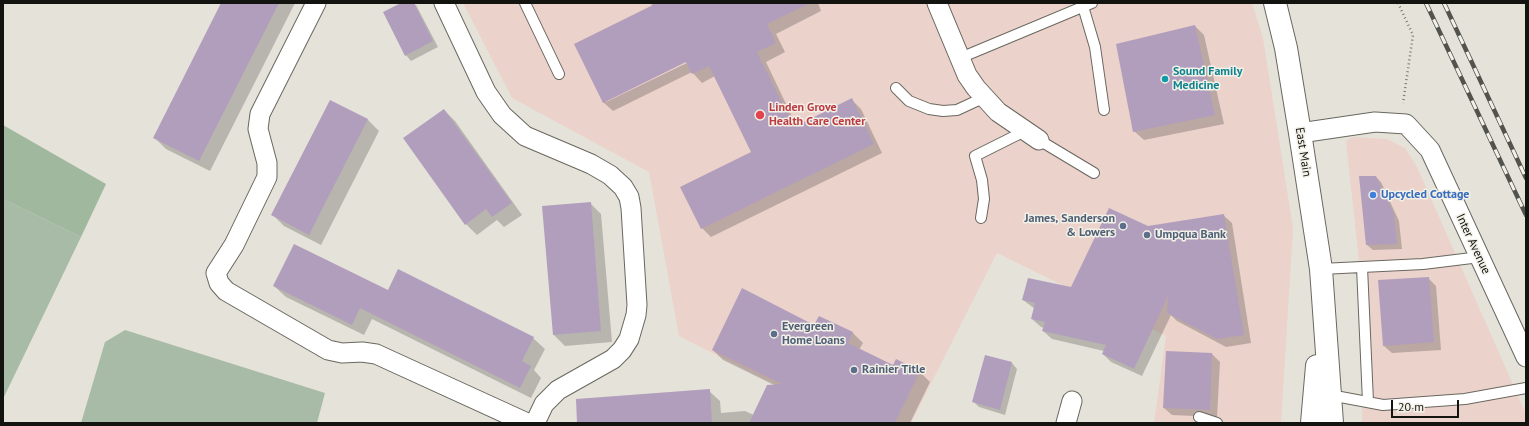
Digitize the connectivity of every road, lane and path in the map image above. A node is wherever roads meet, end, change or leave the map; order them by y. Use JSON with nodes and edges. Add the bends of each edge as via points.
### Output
{"nodes":[{"id":1,"x":316,"y":3,"type":"edge"},
{"id":2,"x":444,"y":3,"type":"edge"},
{"id":3,"x":525,"y":3,"type":"edge"},
{"id":4,"x":937,"y":3,"type":"edge"},
{"id":5,"x":1275,"y":3,"type":"edge"},
{"id":6,"x":1398,"y":3,"type":"edge"},
{"id":7,"x":1085,"y":4,"type":"edge"},
{"id":8,"x":960,"y":58,"type":"junction"},
{"id":9,"x":559,"y":74,"type":"dead end"},
{"id":10,"x":896,"y":88,"type":"dead end"},
{"id":11,"x":983,"y":98,"type":"junction"},
{"id":12,"x":1104,"y":110,"type":"dead end"},
{"id":13,"x":1400,"y":124,"type":"junction"},
{"id":14,"x":1300,"y":133,"type":"junction"},
{"id":15,"x":1032,"y":135,"type":"junction"},
{"id":16,"x":1094,"y":173,"type":"dead end"},
{"id":17,"x":981,"y":218,"type":"dead end"},
{"id":18,"x":1480,"y":257,"type":"junction"},
{"id":19,"x":1362,"y":267,"type":"junction"},
{"id":20,"x":1321,"y":269,"type":"junction"},
{"id":21,"x":1324,"y":303,"type":"junction"},
{"id":22,"x":1526,"y":357,"type":"edge"},
{"id":23,"x":1526,"y":388,"type":"edge"},
{"id":24,"x":1330,"y":395,"type":"junction"},
{"id":25,"x":1072,"y":401,"type":"dead end"},
{"id":26,"x":1368,"y":402,"type":"junction"},
{"id":27,"x":1199,"y":417,"type":"dead end"},
{"id":28,"x":527,"y":423,"type":"edge"},
{"id":29,"x":535,"y":423,"type":"edge"},
{"id":30,"x":1066,"y":423,"type":"edge"},
{"id":31,"x":1217,"y":423,"type":"edge"},
{"id":32,"x":1312,"y":423,"type":"edge"},
{"id":33,"x":1332,"y":423,"type":"edge"}],
"edges":[{"from":1,"to":28,"type":"street","via":[[260,114],[258,129],[267,163],[267,177],[234,245],[216,272],[219,283],[226,291],[328,350],[342,354],[376,354]]},
{"from":2,"to":29,"type":"street","via":[[486,92],[502,115],[525,136],[591,164],[610,175],[623,187],[631,208],[637,305],[629,339],[613,360],[558,390],[544,404]]},
{"from":3,"to":9,"type":"lane"},
{"from":4,"to":8,"type":"street"},
{"from":5,"to":14,"type":"main road","name":"East Main","via":[[1286,48]]},
{"from":6,"to":13,"type":"path","via":[[1413,35]]},
{"from":7,"to":8,"type":"lane"},
{"from":7,"to":12,"type":"lane","via":[[1095,47]]},
{"from":8,"to":11,"type":"street","via":[[967,75]]},
{"from":10,"to":11,"type":"lane","via":[[908,101],[943,111],[957,110]]},
{"from":11,"to":15,"type":"street","via":[[998,112]]},
{"from":13,"to":14,"type":"street","name":"Inter Avenue","via":[[1375,122]]},
{"from":13,"to":18,"type":"street","name":"Inter Avenue","via":[[1406,124],[1430,150]]},
{"from":14,"to":20,"type":"main road","name":"East Main"},
{"from":15,"to":16,"type":"lane"},
{"from":15,"to":17,"type":"lane","via":[[975,156],[984,199]]},
{"from":18,"to":19,"type":"lane","via":[[1423,264]]},
{"from":18,"to":22,"type":"street","name":"Inter Avenue"},
{"from":19,"to":20,"type":"lane"},
{"from":19,"to":26,"type":"lane"},
{"from":20,"to":21,"type":"main road","name":"East Main"},
{"from":21,"to":24,"type":"main road","name":"East Main"},
{"from":21,"to":32,"type":"main road","name":"East Main"},
{"from":23,"to":26,"type":"lane","via":[[1465,400],[1383,405]]},
{"from":24,"to":26,"type":"lane"},
{"from":24,"to":33,"type":"main road","name":"East Main"},
{"from":25,"to":30,"type":"street"},
{"from":27,"to":31,"type":"lane"}]}
